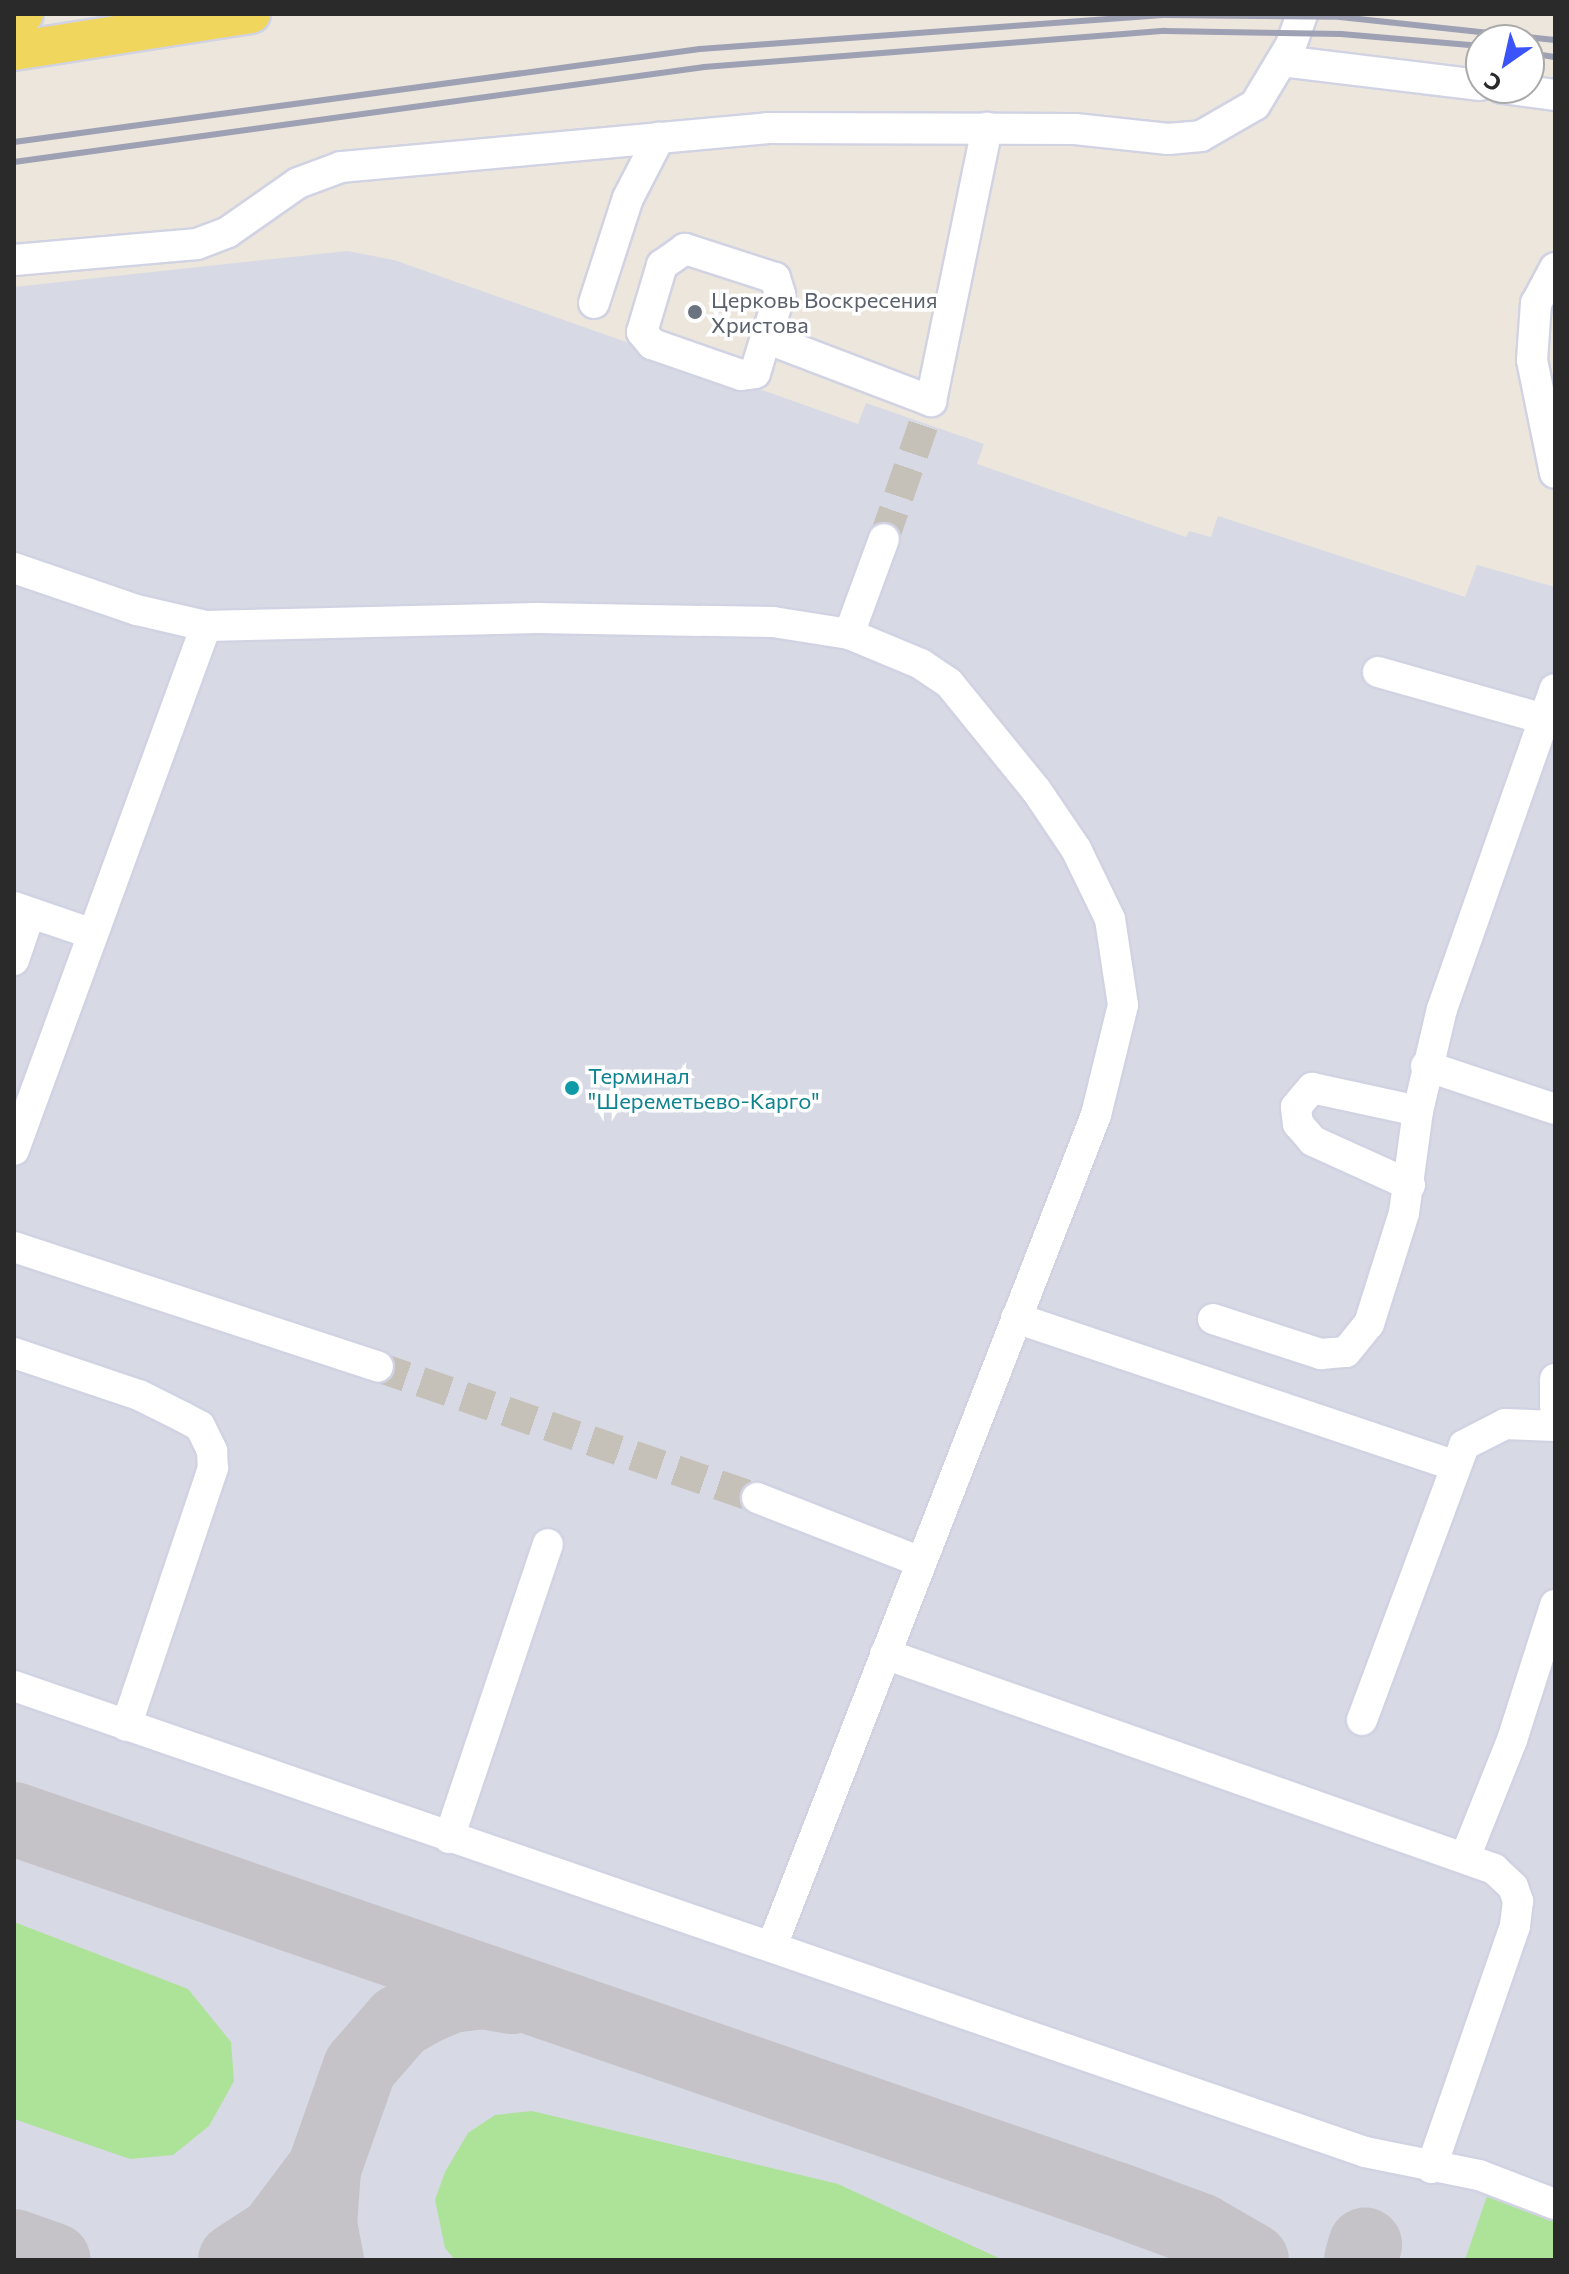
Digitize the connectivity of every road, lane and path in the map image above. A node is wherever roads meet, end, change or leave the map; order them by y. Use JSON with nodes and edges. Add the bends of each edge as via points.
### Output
{"nodes":[{"id":1,"x":24,"y":14,"type":"edge"},
{"id":2,"x":251,"y":14,"type":"edge"},
{"id":3,"x":1302,"y":14,"type":"edge"},
{"id":4,"x":14,"y":15,"type":"edge"},
{"id":5,"x":14,"y":51,"type":"edge"},
{"id":6,"x":1282,"y":61,"type":"junction"},
{"id":7,"x":1465,"y":83,"type":"edge"},
{"id":8,"x":987,"y":128,"type":"junction"},
{"id":9,"x":659,"y":138,"type":"junction"},
{"id":10,"x":14,"y":260,"type":"edge"},
{"id":11,"x":1555,"y":268,"type":"edge"},
{"id":12,"x":594,"y":303,"type":"dead end"},
{"id":13,"x":766,"y":338,"type":"junction"},
{"id":14,"x":1555,"y":473,"type":"edge"},
{"id":15,"x":884,"y":539,"type":"tunnel mouth"},
{"id":16,"x":14,"y":568,"type":"edge"},
{"id":17,"x":206,"y":626,"type":"junction"},
{"id":18,"x":849,"y":634,"type":"junction"},
{"id":19,"x":1378,"y":672,"type":"dead end"},
{"id":20,"x":1555,"y":689,"type":"edge"},
{"id":21,"x":1544,"y":719,"type":"junction"},
{"id":22,"x":22,"y":910,"type":"edge"},
{"id":23,"x":93,"y":934,"type":"junction"},
{"id":24,"x":14,"y":960,"type":"edge"},
{"id":25,"x":1426,"y":1066,"type":"junction"},
{"id":26,"x":27,"y":1079,"type":"edge"},
{"id":27,"x":1555,"y":1109,"type":"edge"},
{"id":28,"x":1418,"y":1111,"type":"junction"},
{"id":29,"x":14,"y":1150,"type":"edge"},
{"id":30,"x":1410,"y":1185,"type":"junction"},
{"id":31,"x":14,"y":1247,"type":"edge"},
{"id":32,"x":1016,"y":1318,"type":"junction"},
{"id":33,"x":1213,"y":1319,"type":"dead end"},
{"id":34,"x":14,"y":1353,"type":"edge"},
{"id":35,"x":378,"y":1367,"type":"tunnel mouth"},
{"id":36,"x":1555,"y":1379,"type":"edge"},
{"id":37,"x":1555,"y":1407,"type":"edge"},
{"id":38,"x":1555,"y":1426,"type":"edge"},
{"id":39,"x":1453,"y":1465,"type":"junction"},
{"id":40,"x":757,"y":1498,"type":"tunnel mouth"},
{"id":41,"x":548,"y":1544,"type":"dead end"},
{"id":42,"x":921,"y":1562,"type":"junction"},
{"id":43,"x":1555,"y":1605,"type":"edge"},
{"id":44,"x":885,"y":1654,"type":"junction"},
{"id":45,"x":14,"y":1686,"type":"edge"},
{"id":46,"x":1362,"y":1720,"type":"dead end"},
{"id":47,"x":126,"y":1726,"type":"junction"},
{"id":48,"x":449,"y":1838,"type":"junction"},
{"id":49,"x":1466,"y":1855,"type":"junction"},
{"id":50,"x":772,"y":1946,"type":"junction"},
{"id":51,"x":1431,"y":2168,"type":"junction"},
{"id":52,"x":1555,"y":2204,"type":"edge"}],
"edges":[{"from":1,"to":4,"type":"main road"},
{"from":2,"to":5,"type":"main road"},
{"from":3,"to":6,"type":"lane"},
{"from":6,"to":7,"type":"lane"},
{"from":6,"to":8,"type":"lane","via":[[1255,105],[1201,136],[1168,139],[1075,129]]},
{"from":8,"to":9,"type":"lane","via":[[767,128]]},
{"from":8,"to":13,"type":"lane","via":[[927,412]]},
{"from":9,"to":10,"type":"lane","via":[[341,167],[298,183],[228,232],[197,244]]},
{"from":9,"to":12,"type":"lane","via":[[628,198]]},
{"from":11,"to":14,"type":"lane","via":[[1536,303],[1532,360]]},
{"from":13,"to":13,"type":"lane","via":[[780,294],[775,278],[685,249],[662,265],[642,332],[652,344],[741,375],[755,373]]},
{"from":15,"to":18,"type":"lane"},
{"from":16,"to":17,"type":"lane","via":[[137,610]]},
{"from":17,"to":18,"type":"lane","via":[[537,618],[773,622]]},
{"from":17,"to":23,"type":"lane"},
{"from":18,"to":32,"type":"lane","via":[[921,664],[949,683],[1036,790],[1076,849],[1110,919],[1123,1005],[1096,1115]]},
{"from":19,"to":21,"type":"lane"},
{"from":20,"to":21,"type":"lane"},
{"from":21,"to":25,"type":"lane"},
{"from":22,"to":23,"type":"lane"},
{"from":22,"to":24,"type":"lane"},
{"from":23,"to":26,"type":"lane"},
{"from":25,"to":27,"type":"lane"},
{"from":25,"to":28,"type":"lane"},
{"from":26,"to":29,"type":"lane"},
{"from":28,"to":30,"type":"lane"},
{"from":28,"to":30,"type":"lane","via":[[1312,1088],[1296,1107],[1300,1128],[1313,1141]]},
{"from":30,"to":33,"type":"lane","via":[[1369,1324],[1346,1352],[1321,1354]]},
{"from":31,"to":35,"type":"lane"},
{"from":32,"to":39,"type":"lane"},
{"from":32,"to":42,"type":"lane"},
{"from":34,"to":47,"type":"lane","via":[[139,1395],[200,1426],[212,1451],[213,1468]]},
{"from":36,"to":37,"type":"lane"},
{"from":38,"to":39,"type":"lane","via":[[1505,1424],[1486,1431],[1464,1445]]},
{"from":39,"to":46,"type":"lane"},
{"from":40,"to":42,"type":"lane"},
{"from":41,"to":48,"type":"lane"},
{"from":42,"to":44,"type":"lane"},
{"from":43,"to":49,"type":"lane","via":[[1512,1740]]},
{"from":44,"to":49,"type":"lane"},
{"from":44,"to":50,"type":"lane"},
{"from":45,"to":47,"type":"lane"},
{"from":47,"to":48,"type":"lane"},
{"from":48,"to":50,"type":"lane"},
{"from":49,"to":51,"type":"lane","via":[[1494,1869],[1513,1887],[1518,1901],[1515,1926]]},
{"from":50,"to":51,"type":"lane","via":[[1365,2152]]},
{"from":51,"to":52,"type":"lane","via":[[1479,2175]]}]}
